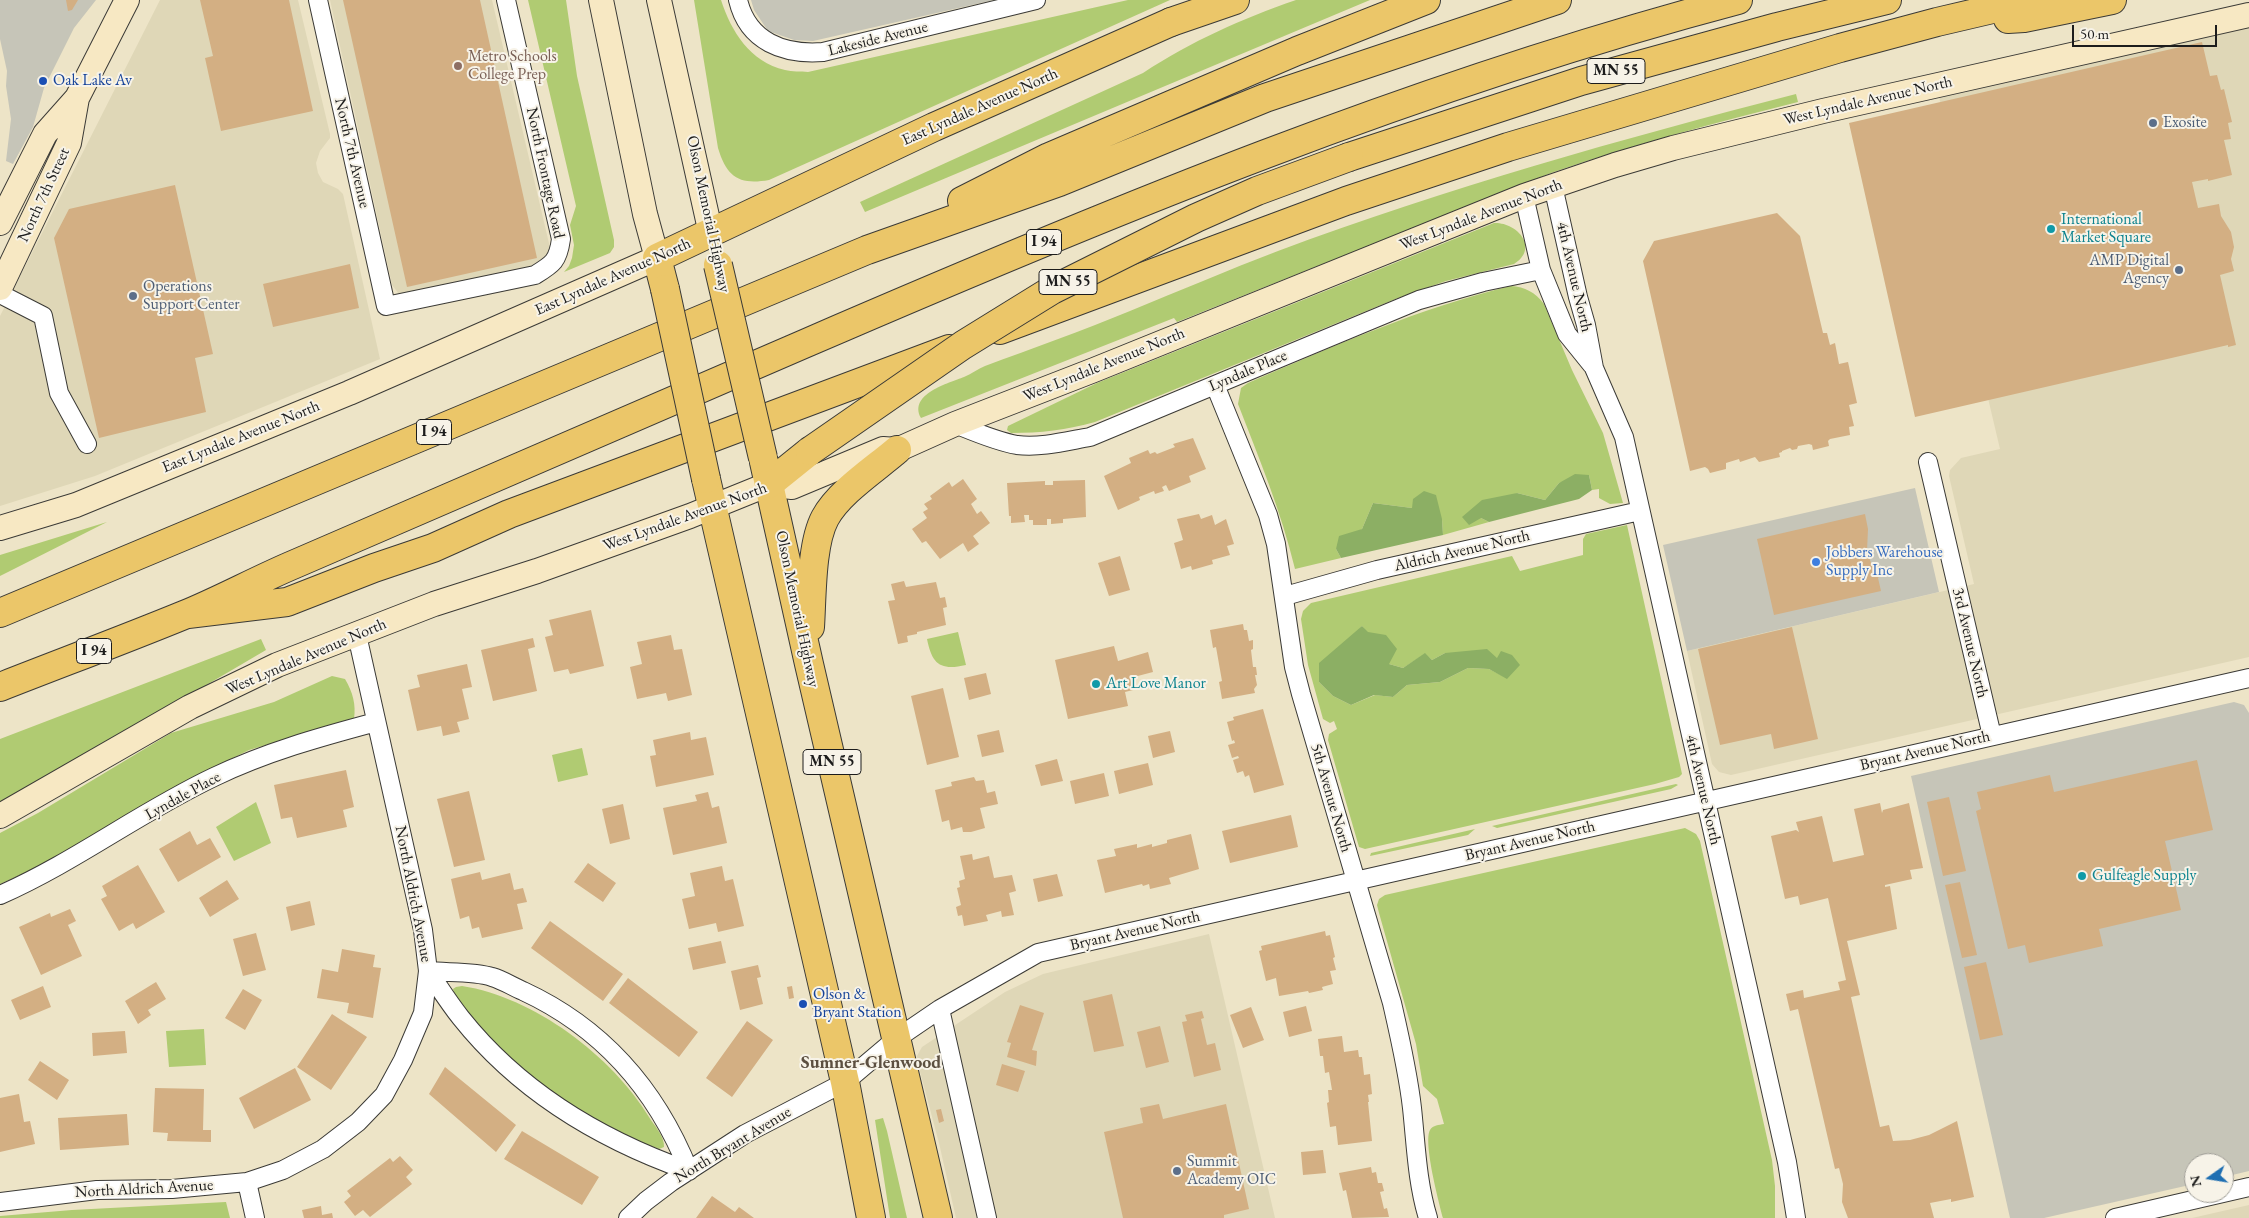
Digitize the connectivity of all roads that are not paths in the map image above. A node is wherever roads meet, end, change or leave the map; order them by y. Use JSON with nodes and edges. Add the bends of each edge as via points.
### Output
{"nodes":[{"id":1,"x":127,"y":0,"type":"edge"},
{"id":2,"x":318,"y":0,"type":"edge"},
{"id":3,"x":506,"y":0,"type":"edge"},
{"id":4,"x":601,"y":0,"type":"edge"},
{"id":5,"x":659,"y":0,"type":"edge"},
{"id":6,"x":1036,"y":0,"type":"edge"},
{"id":7,"x":1214,"y":0,"type":"edge"},
{"id":8,"x":1235,"y":0,"type":"edge"},
{"id":9,"x":1426,"y":0,"type":"edge"},
{"id":10,"x":1557,"y":0,"type":"edge"},
{"id":11,"x":1738,"y":0,"type":"edge"},
{"id":12,"x":1887,"y":0,"type":"edge"},
{"id":13,"x":2031,"y":0,"type":"edge"},
{"id":14,"x":2112,"y":0,"type":"edge"},
{"id":15,"x":739,"y":3,"type":"edge"},
{"id":16,"x":2249,"y":15,"type":"edge"},
{"id":17,"x":1171,"y":22,"type":"junction"},
{"id":18,"x":1937,"y":22,"type":"junction"},
{"id":19,"x":77,"y":98,"type":"junction"},
{"id":20,"x":1553,"y":186,"type":"junction"},
{"id":21,"x":1524,"y":196,"type":"junction"},
{"id":22,"x":0,"y":223,"type":"edge"},
{"id":23,"x":711,"y":234,"type":"junction"},
{"id":24,"x":867,"y":250,"type":"junction"},
{"id":25,"x":657,"y":258,"type":"junction"},
{"id":26,"x":1541,"y":270,"type":"junction"},
{"id":27,"x":0,"y":288,"type":"edge"},
{"id":28,"x":0,"y":294,"type":"edge"},
{"id":29,"x":386,"y":306,"type":"joint"},
{"id":30,"x":1594,"y":368,"type":"junction"},
{"id":31,"x":1215,"y":384,"type":"junction"},
{"id":32,"x":955,"y":424,"type":"junction"},
{"id":33,"x":87,"y":444,"type":"dead end"},
{"id":34,"x":897,"y":450,"type":"junction"},
{"id":35,"x":1928,"y":462,"type":"dead end"},
{"id":36,"x":766,"y":471,"type":"junction"},
{"id":37,"x":712,"y":507,"type":"junction"},
{"id":38,"x":1640,"y":511,"type":"junction"},
{"id":39,"x":0,"y":528,"type":"edge"},
{"id":40,"x":1285,"y":596,"type":"junction"},
{"id":41,"x":0,"y":613,"type":"edge"},
{"id":42,"x":188,"y":614,"type":"junction"},
{"id":43,"x":357,"y":635,"type":"junction"},
{"id":44,"x":809,"y":664,"type":"junction"},
{"id":45,"x":2249,"y":678,"type":"edge"},
{"id":46,"x":0,"y":688,"type":"edge"},
{"id":47,"x":376,"y":722,"type":"junction"},
{"id":48,"x":1992,"y":736,"type":"junction"},
{"id":49,"x":1706,"y":801,"type":"junction"},
{"id":50,"x":0,"y":816,"type":"edge"},
{"id":51,"x":1355,"y":880,"type":"junction"},
{"id":52,"x":0,"y":895,"type":"edge"},
{"id":53,"x":428,"y":971,"type":"junction"},
{"id":54,"x":940,"y":1009,"type":"junction"},
{"id":55,"x":896,"y":1039,"type":"junction"},
{"id":56,"x":845,"y":1082,"type":"junction"},
{"id":57,"x":690,"y":1172,"type":"junction"},
{"id":58,"x":247,"y":1182,"type":"junction"},
{"id":59,"x":2249,"y":1187,"type":"edge"},
{"id":60,"x":0,"y":1202,"type":"edge"},
{"id":61,"x":255,"y":1218,"type":"edge"},
{"id":62,"x":628,"y":1218,"type":"edge"},
{"id":63,"x":871,"y":1218,"type":"edge"},
{"id":64,"x":938,"y":1218,"type":"edge"},
{"id":65,"x":987,"y":1218,"type":"edge"},
{"id":66,"x":1428,"y":1218,"type":"edge"},
{"id":67,"x":1796,"y":1218,"type":"edge"},
{"id":68,"x":2114,"y":1218,"type":"edge"}],
"edges":[{"from":1,"to":19,"type":"main road","name":"North 7th Street"},
{"from":2,"to":29,"type":"street","name":"North 7th Avenue"},
{"from":3,"to":29,"type":"street","name":"North Frontage Road","via":[[561,239],[560,252],[553,264],[535,275]]},
{"from":4,"to":25,"type":"main road"},
{"from":5,"to":23,"type":"main road","name":"Olson Memorial Highway"},
{"from":6,"to":15,"type":"street","name":"Lakeside Avenue","via":[[822,52],[801,54],[781,50],[764,40],[748,23]]},
{"from":7,"to":17,"type":"main road","name":"East Lyndale Avenue North"},
{"from":8,"to":17,"type":"main road"},
{"from":9,"to":24,"type":"main road","via":[[1297,51],[1049,157]]},
{"from":10,"to":24,"type":"main road","number":"I 94","via":[[1264,98],[1059,182]]},
{"from":11,"to":42,"type":"main road","number":"I 94","via":[[1657,21],[1325,130],[1114,212],[293,565]]},
{"from":12,"to":36,"type":"main road","number":"MN 55","bridge":true,"via":[[1776,27],[1572,84],[1453,121],[1257,191],[1159,235],[1052,290],[963,345],[810,451]]},
{"from":13,"to":18,"type":"main road"},
{"from":14,"to":18,"type":"main road","via":[[2024,18]]},
{"from":16,"to":20,"type":"main road","name":"West Lyndale Avenue North","via":[[1733,133],[1673,148]]},
{"from":17,"to":23,"type":"main road","name":"East Lyndale Avenue North","via":[[934,127]]},
{"from":18,"to":42,"type":"main road","via":[[1508,147],[1346,201],[510,514],[433,548],[287,602]]},
{"from":19,"to":22,"type":"main road","name":"North 7th Street","via":[[46,134]]},
{"from":19,"to":27,"type":"main road","name":"North 7th Street","via":[[69,143]]},
{"from":20,"to":21,"type":"main road","name":"West Lyndale Avenue North"},
{"from":20,"to":30,"type":"street","name":"4th Avenue North"},
{"from":21,"to":26,"type":"street","name":"4th Avenue North"},
{"from":21,"to":32,"type":"main road","name":"West Lyndale Avenue North"},
{"from":23,"to":25,"type":"main road","name":"East Lyndale Avenue North"},
{"from":23,"to":36,"type":"main road","name":"Olson Memorial Highway","bridge":true},
{"from":24,"to":41,"type":"main road","number":"I 94"},
{"from":25,"to":37,"type":"main road","bridge":true},
{"from":25,"to":39,"type":"main road","name":"East Lyndale Avenue North","via":[[349,393],[76,505]]},
{"from":26,"to":30,"type":"street","name":"4th Avenue North","via":[[1567,334]]},
{"from":26,"to":31,"type":"street","name":"Lyndale Place","via":[[1419,300]]},
{"from":28,"to":33,"type":"street","via":[[43,316],[59,393]]},
{"from":30,"to":38,"type":"street","name":"4th Avenue North","via":[[1624,438]]},
{"from":31,"to":32,"type":"street","name":"Lyndale Place","via":[[1098,433],[1060,442],[1018,445]]},
{"from":31,"to":40,"type":"street","name":"5th Avenue North","via":[[1268,515]]},
{"from":32,"to":34,"type":"main road","name":"West Lyndale Avenue North"},
{"from":34,"to":36,"type":"main road","name":"West Lyndale Avenue North","via":[[883,449],[792,487]]},
{"from":34,"to":44,"type":"main road","via":[[851,489],[825,517],[813,575]]},
{"from":35,"to":48,"type":"street","name":"3rd Avenue North"},
{"from":36,"to":37,"type":"main road","name":"West Lyndale Avenue North"},
{"from":36,"to":44,"type":"main road","name":"Olson Memorial Highway","number":"MN 55"},
{"from":37,"to":43,"type":"main road","name":"West Lyndale Avenue North","via":[[537,571],[434,604]]},
{"from":37,"to":56,"type":"main road"},
{"from":38,"to":40,"type":"street","name":"Aldrich Avenue North","via":[[1377,570]]},
{"from":38,"to":49,"type":"street","name":"4th Avenue North"},
{"from":40,"to":51,"type":"street","name":"5th Avenue North","via":[[1301,694]]},
{"from":42,"to":46,"type":"main road","number":"I 94"},
{"from":43,"to":47,"type":"street","name":"North Aldrich Avenue"},
{"from":43,"to":50,"type":"main road","name":"West Lyndale Avenue North","via":[[277,665],[190,707]]},
{"from":44,"to":55,"type":"main road","name":"Olson Memorial Highway","number":"MN 55"},
{"from":45,"to":48,"type":"street","name":"Bryant Avenue North"},
{"from":47,"to":52,"type":"street","name":"Lyndale Place","via":[[306,740],[213,778],[33,881]]},
{"from":47,"to":53,"type":"street","name":"North Aldrich Avenue","via":[[423,930]]},
{"from":48,"to":49,"type":"street","name":"Bryant Avenue North"},
{"from":49,"to":51,"type":"street","name":"Bryant Avenue North"},
{"from":49,"to":67,"type":"street","name":"4th Avenue North","via":[[1787,1162]]},
{"from":51,"to":54,"type":"street","name":"Bryant Avenue North","via":[[1038,953]]},
{"from":51,"to":66,"type":"street","name":"5th Avenue North","via":[[1403,1047],[1419,1180]]},
{"from":53,"to":57,"type":"street","via":[[461,1018],[501,1062],[539,1095],[638,1152]]},
{"from":53,"to":57,"type":"street","via":[[491,977],[550,1004],[599,1039],[645,1088],[673,1132]]},
{"from":53,"to":58,"type":"street","name":"North Aldrich Avenue","via":[[423,1013],[384,1095],[358,1122],[323,1149],[283,1170]]},
{"from":54,"to":55,"type":"street","name":"Bryant Avenue North"},
{"from":54,"to":65,"type":"street"},
{"from":55,"to":56,"type":"street","name":"Bryant Avenue North"},
{"from":55,"to":64,"type":"main road","name":"Olson Memorial Highway","number":"MN 55"},
{"from":56,"to":57,"type":"street","name":"North Bryant Avenue","via":[[745,1134]]},
{"from":56,"to":63,"type":"main road"},
{"from":57,"to":62,"type":"street","name":"North Bryant Avenue","via":[[671,1182]]},
{"from":58,"to":60,"type":"street","name":"North Aldrich Avenue","via":[[172,1189],[98,1190]]},
{"from":58,"to":61,"type":"street"},
{"from":59,"to":68,"type":"street"}]}
